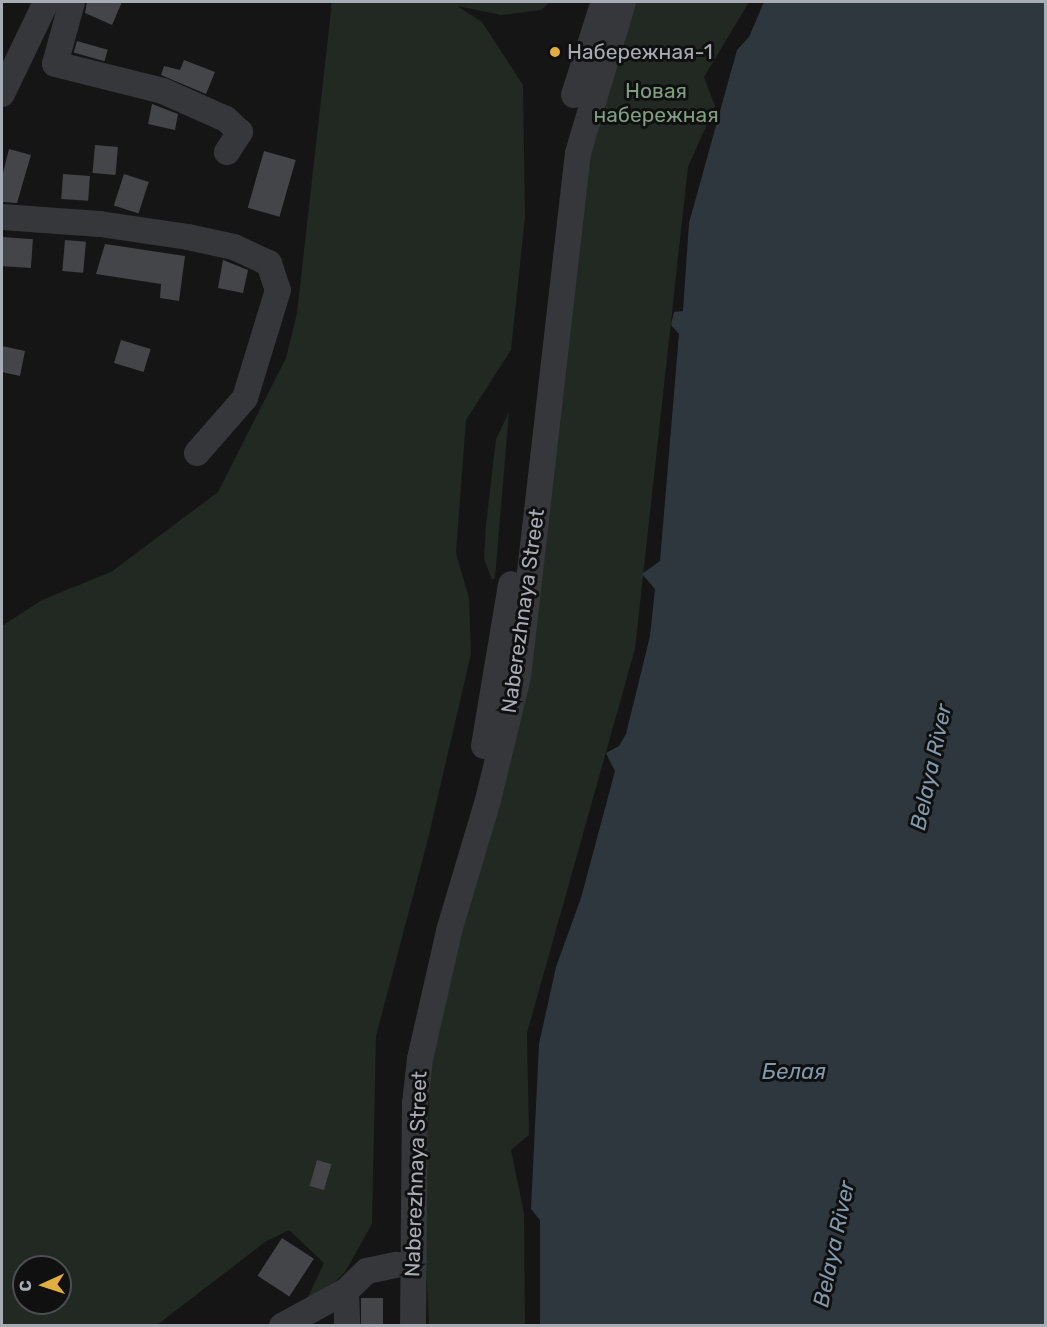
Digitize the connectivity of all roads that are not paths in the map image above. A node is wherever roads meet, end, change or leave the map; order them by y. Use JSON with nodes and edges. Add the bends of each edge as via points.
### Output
{"nodes":[{"id":1,"x":46,"y":2,"type":"edge"},
{"id":2,"x":72,"y":2,"type":"edge"},
{"id":3,"x":604,"y":2,"type":"edge"},
{"id":4,"x":622,"y":2,"type":"edge"},
{"id":5,"x":2,"y":94,"type":"edge"},
{"id":6,"x":227,"y":152,"type":"dead end"},
{"id":7,"x":2,"y":217,"type":"edge"},
{"id":8,"x":197,"y":453,"type":"dead end"},
{"id":9,"x":396,"y":1265,"type":"junction"},
{"id":10,"x":346,"y":1291,"type":"junction"},
{"id":11,"x":282,"y":1326,"type":"edge"},
{"id":12,"x":347,"y":1326,"type":"edge"},
{"id":13,"x":395,"y":1326,"type":"edge"},
{"id":14,"x":413,"y":1326,"type":"edge"}],
"edges":[{"from":1,"to":5,"type":"street"},
{"from":2,"to":6,"type":"street","via":[[55,64],[163,91],[226,119],[240,132]]},
{"from":3,"to":9,"type":"street","name":"Naberezhnaya Street","via":[[572,102],[557,181],[513,566],[491,716],[433,928],[410,1034],[401,1103]]},
{"from":4,"to":14,"type":"street","name":"Naberezhnaya Street","via":[[578,153],[518,677],[488,800],[448,930],[420,1059],[415,1103]]},
{"from":7,"to":8,"type":"street","via":[[100,224],[188,237],[234,247],[269,263],[278,290],[245,398]]},
{"from":9,"to":10,"type":"street","via":[[367,1271]]},
{"from":9,"to":13,"type":"street","name":"Naberezhnaya Street"},
{"from":10,"to":11,"type":"street"},
{"from":10,"to":12,"type":"street"}]}
